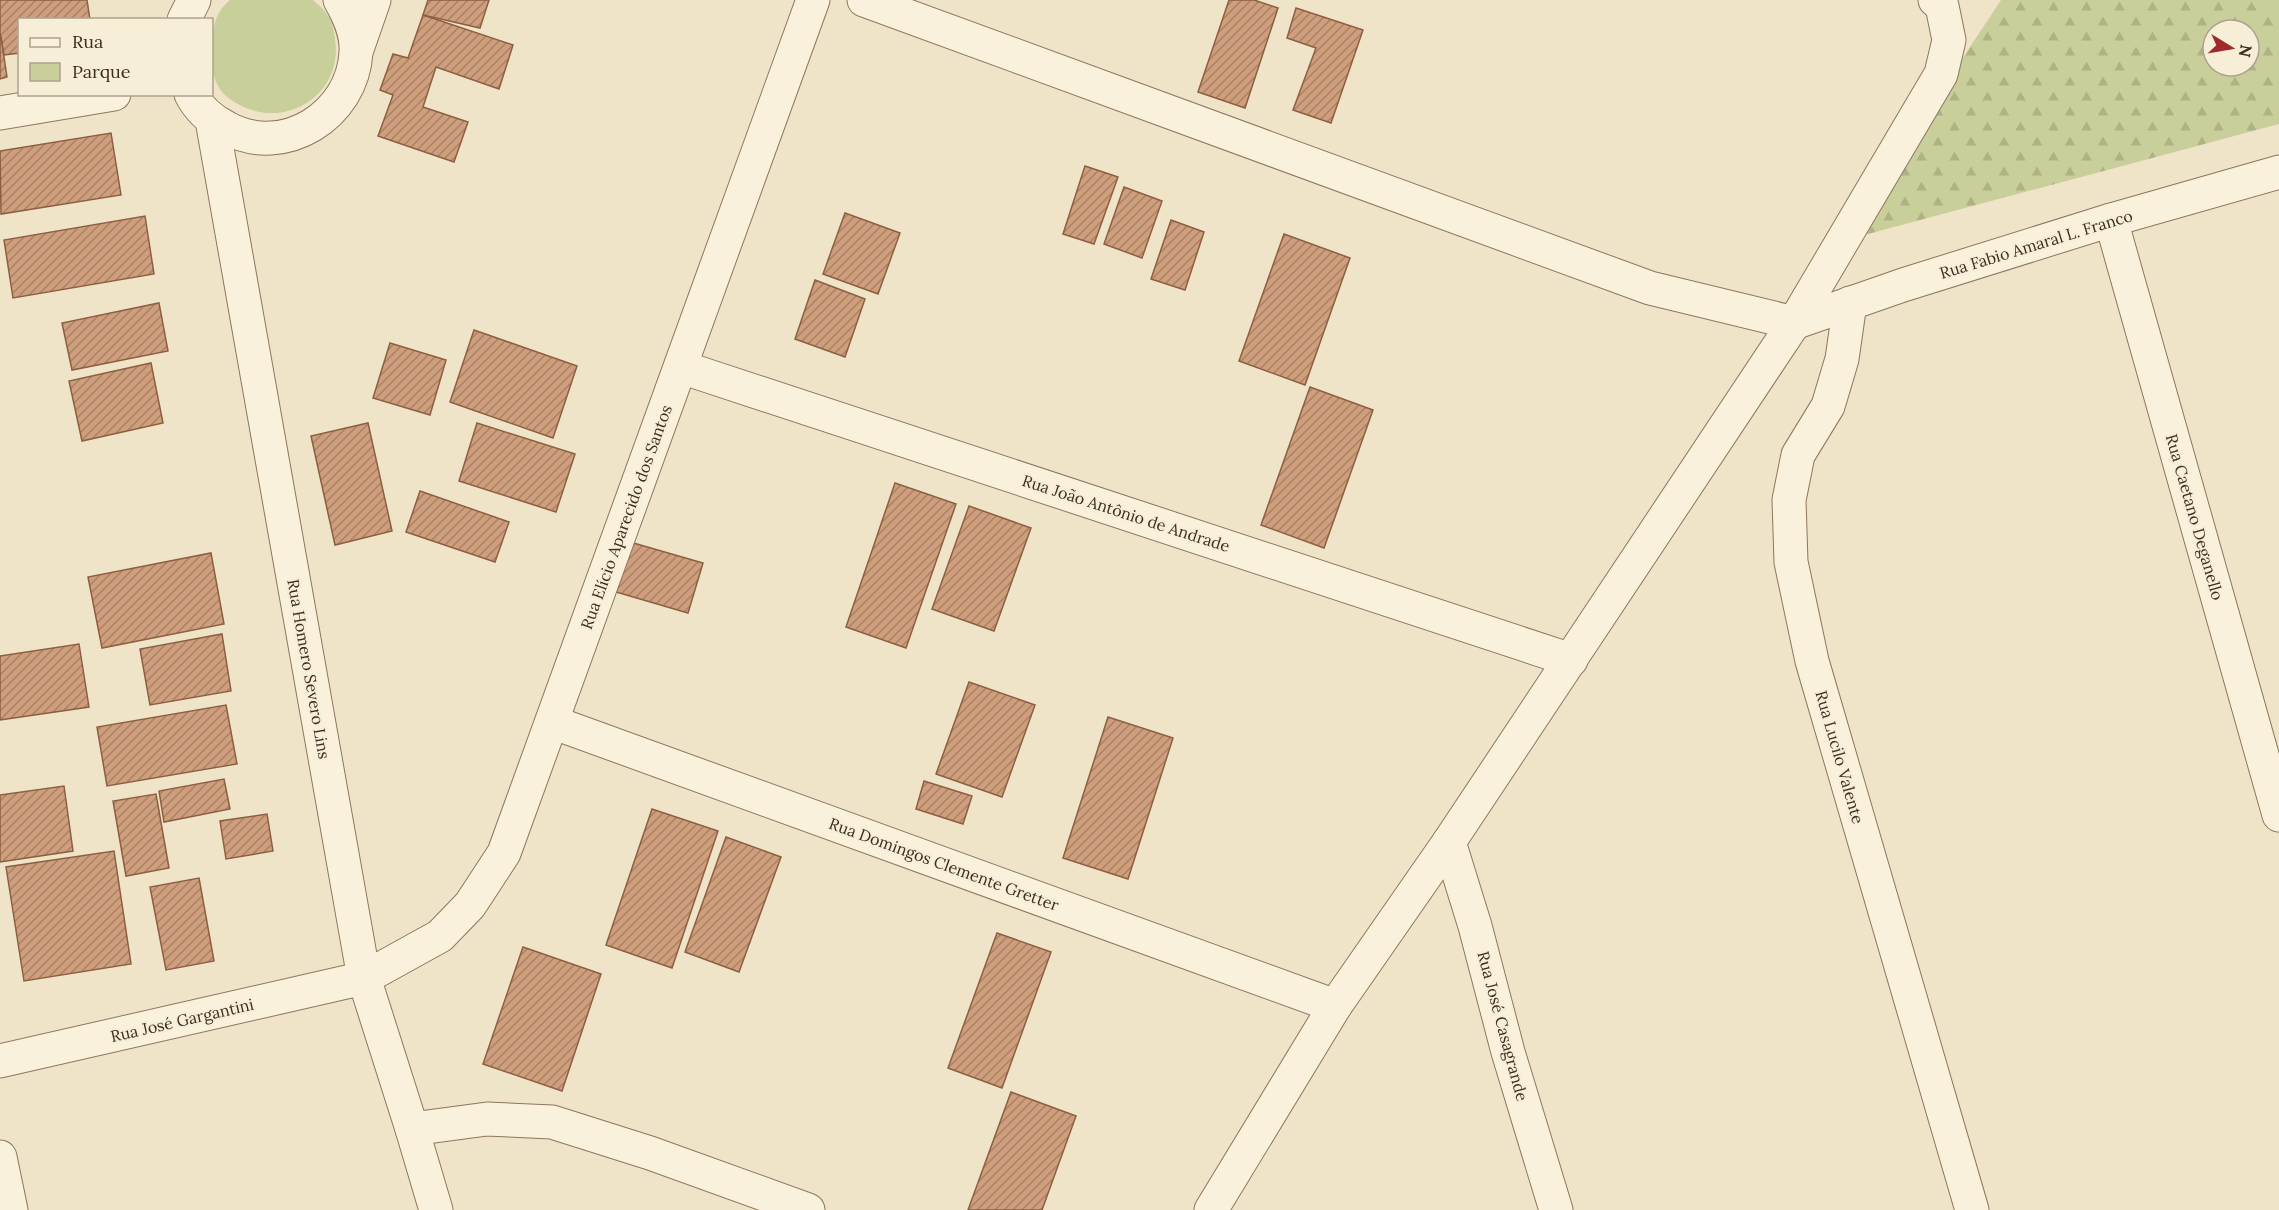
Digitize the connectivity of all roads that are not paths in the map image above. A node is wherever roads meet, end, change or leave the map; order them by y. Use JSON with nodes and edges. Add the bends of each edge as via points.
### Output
{"nodes":[{"id":1,"x":194,"y":0,"type":"edge"},
{"id":2,"x":340,"y":0,"type":"edge"},
{"id":3,"x":374,"y":0,"type":"edge"},
{"id":4,"x":813,"y":0,"type":"edge"},
{"id":5,"x":864,"y":0,"type":"edge"},
{"id":6,"x":1935,"y":0,"type":"edge"},
{"id":7,"x":185,"y":18,"type":"edge"},
{"id":8,"x":357,"y":51,"type":"junction"},
{"id":9,"x":102,"y":96,"type":"edge"},
{"id":10,"x":192,"y":96,"type":"edge"},
{"id":11,"x":0,"y":113,"type":"edge"},
{"id":12,"x":212,"y":120,"type":"junction"},
{"id":13,"x":2279,"y":172,"type":"edge"},
{"id":14,"x":2111,"y":220,"type":"junction"},
{"id":15,"x":1850,"y":303,"type":"junction"},
{"id":16,"x":1794,"y":323,"type":"junction"},
{"id":17,"x":681,"y":367,"type":"junction"},
{"id":18,"x":1571,"y":660,"type":"junction"},
{"id":19,"x":552,"y":722,"type":"junction"},
{"id":20,"x":2279,"y":815,"type":"edge"},
{"id":21,"x":1449,"y":842,"type":"junction"},
{"id":22,"x":364,"y":978,"type":"junction"},
{"id":23,"x":1335,"y":1006,"type":"junction"},
{"id":24,"x":0,"y":1061,"type":"edge"},
{"id":25,"x":412,"y":1129,"type":"junction"},
{"id":26,"x":0,"y":1157,"type":"edge"},
{"id":27,"x":11,"y":1210,"type":"edge"},
{"id":28,"x":436,"y":1210,"type":"edge"},
{"id":29,"x":808,"y":1210,"type":"edge"},
{"id":30,"x":1211,"y":1210,"type":"edge"},
{"id":31,"x":1556,"y":1210,"type":"edge"},
{"id":32,"x":1972,"y":1210,"type":"edge"}],
"edges":[{"from":1,"to":7,"type":"street"},
{"from":2,"to":8,"type":"street","via":[[351,19]]},
{"from":3,"to":8,"type":"street"},
{"from":4,"to":17,"type":"street","name":"Rua Elício Aparecido dos Santos"},
{"from":5,"to":16,"type":"street","via":[[1650,288]]},
{"from":6,"to":16,"type":"street","via":[[1942,6],[1949,40],[1941,74]]},
{"from":8,"to":12,"type":"street","via":[[350,83],[332,111],[305,131],[274,140],[241,136]]},
{"from":9,"to":11,"type":"street"},
{"from":10,"to":12,"type":"street"},
{"from":12,"to":22,"type":"street","name":"Rua Homero Severo Lins"},
{"from":13,"to":14,"type":"street","name":"Rua Fabio Amaral L. Franco"},
{"from":14,"to":15,"type":"street","name":"Rua Fabio Amaral L. Franco"},
{"from":14,"to":20,"type":"street","name":"Rua Caetano Deganello"},
{"from":15,"to":16,"type":"street","name":"Rua Fabio Amaral L. Franco"},
{"from":15,"to":32,"type":"street","name":"Rua Lucilo Valente","via":[[1842,359],[1828,406],[1798,454],[1789,500],[1791,562],[1812,661]]},
{"from":16,"to":18,"type":"street"},
{"from":17,"to":18,"type":"street","name":"Rua João Antônio de Andrade"},
{"from":17,"to":19,"type":"street","name":"Rua Elício Aparecido dos Santos"},
{"from":18,"to":21,"type":"street"},
{"from":19,"to":22,"type":"street","name":"Rua Elício Aparecido dos Santos","via":[[504,853],[470,905],[440,936]]},
{"from":19,"to":23,"type":"street","name":"Rua Domingos Clemente Gretter"},
{"from":21,"to":23,"type":"street"},
{"from":21,"to":31,"type":"street","name":"Rua José Casagrande"},
{"from":22,"to":24,"type":"street","name":"Rua José Gargantini"},
{"from":22,"to":25,"type":"street","name":"Rua Homero Severo Lins"},
{"from":23,"to":30,"type":"street"},
{"from":25,"to":28,"type":"street","name":"Rua Homero Severo Lins"},
{"from":25,"to":29,"type":"street","via":[[487,1119],[552,1122]]},
{"from":26,"to":27,"type":"street"}]}
